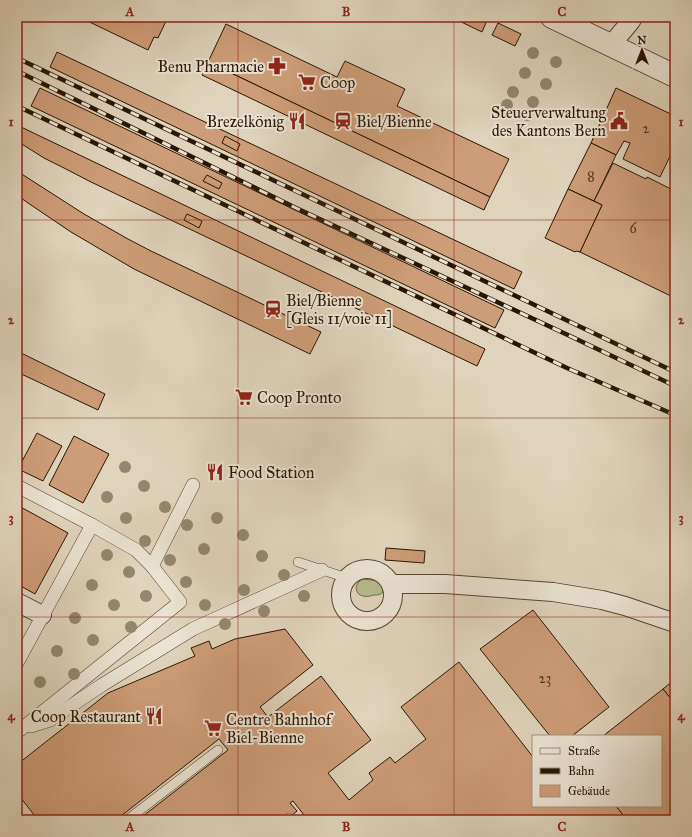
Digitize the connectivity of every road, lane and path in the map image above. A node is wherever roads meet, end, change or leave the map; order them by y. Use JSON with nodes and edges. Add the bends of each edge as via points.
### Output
{"nodes":[{"id":1,"x":552,"y":17,"type":"edge"},
{"id":2,"x":633,"y":17,"type":"edge"},
{"id":3,"x":611,"y":45,"type":"junction"},
{"id":4,"x":675,"y":76,"type":"edge"},
{"id":5,"x":193,"y":485,"type":"dead end"},
{"id":6,"x":17,"y":486,"type":"edge"},
{"id":7,"x":92,"y":525,"type":"junction"},
{"id":8,"x":298,"y":562,"type":"dead end"},
{"id":9,"x":152,"y":566,"type":"junction"},
{"id":10,"x":322,"y":570,"type":"junction"},
{"id":11,"x":347,"y":578,"type":"junction"},
{"id":12,"x":391,"y":584,"type":"junction"},
{"id":13,"x":17,"y":602,"type":"edge"},
{"id":14,"x":42,"y":615,"type":"junction"},
{"id":15,"x":675,"y":623,"type":"edge"},
{"id":16,"x":17,"y":662,"type":"edge"},
{"id":17,"x":19,"y":732,"type":"edge"},
{"id":18,"x":218,"y":750,"type":"dead end"},
{"id":19,"x":127,"y":820,"type":"edge"}],
"edges":[{"from":1,"to":3,"type":"street"},
{"from":2,"to":3,"type":"street"},
{"from":3,"to":4,"type":"street"},
{"from":5,"to":9,"type":"street"},
{"from":6,"to":7,"type":"street"},
{"from":7,"to":9,"type":"street","via":[[136,550]]},
{"from":7,"to":14,"type":"street"},
{"from":8,"to":10,"type":"lane"},
{"from":9,"to":17,"type":"street","via":[[180,602]]},
{"from":10,"to":11,"type":"lane"},
{"from":10,"to":17,"type":"street","via":[[193,629],[50,720]]},
{"from":11,"to":12,"type":"street","via":[[362,570],[371,569],[386,577]]},
{"from":11,"to":12,"type":"street","via":[[341,593],[344,608],[356,619],[363,621],[379,618],[390,608],[393,600]]},
{"from":12,"to":15,"type":"street","via":[[446,584],[559,593],[602,600]]},
{"from":13,"to":14,"type":"street"},
{"from":14,"to":16,"type":"street"},
{"from":18,"to":19,"type":"lane"}]}
